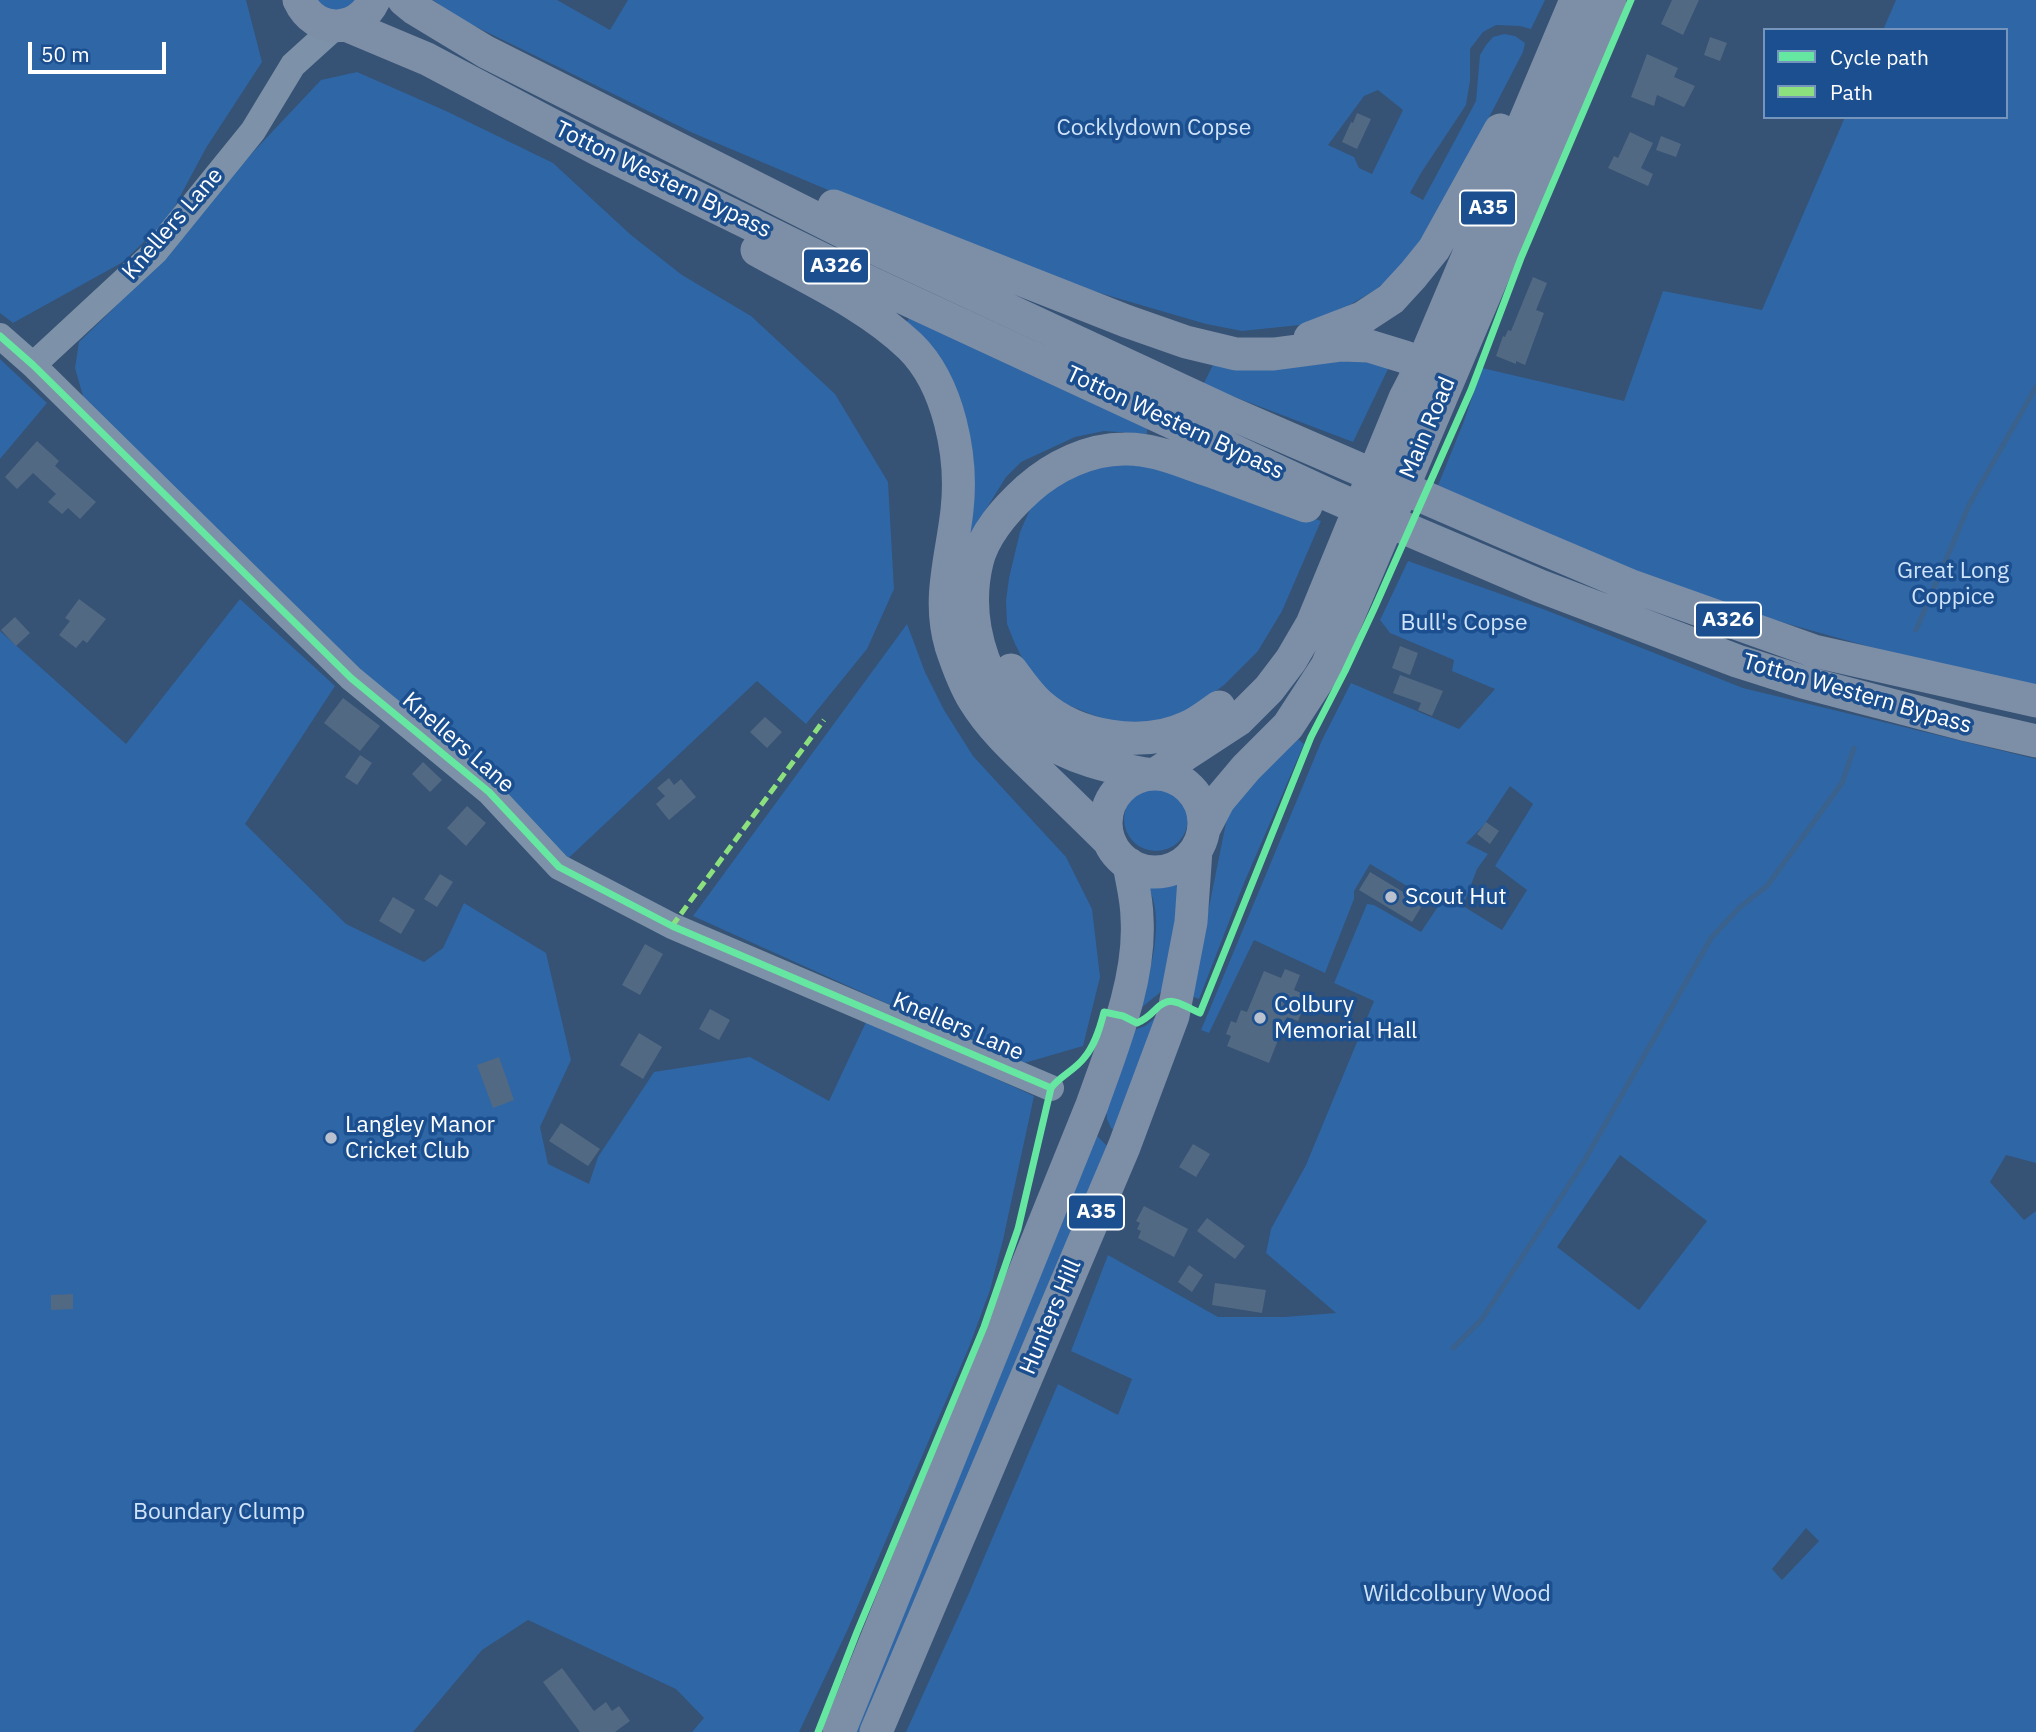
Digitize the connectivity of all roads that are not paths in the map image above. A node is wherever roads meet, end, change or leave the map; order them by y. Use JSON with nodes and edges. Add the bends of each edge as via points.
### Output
{"nodes":[{"id":1,"x":374,"y":0,"type":"edge"},
{"id":2,"x":404,"y":0,"type":"edge"},
{"id":3,"x":1576,"y":0,"type":"edge"},
{"id":4,"x":1610,"y":0,"type":"edge"},
{"id":5,"x":300,"y":3,"type":"edge"},
{"id":6,"x":341,"y":26,"type":"junction"},
{"id":7,"x":1554,"y":51,"type":"junction"},
{"id":8,"x":293,"y":65,"type":"junction"},
{"id":9,"x":629,"y":126,"type":"junction"},
{"id":10,"x":599,"y":150,"type":"junction"},
{"id":11,"x":0,"y":335,"type":"edge"},
{"id":12,"x":1236,"y":354,"type":"junction"},
{"id":13,"x":33,"y":365,"type":"junction"},
{"id":14,"x":1422,"y":365,"type":"junction"},
{"id":15,"x":1439,"y":401,"type":"junction"},
{"id":16,"x":1029,"y":489,"type":"junction"},
{"id":17,"x":1540,"y":586,"type":"junction"},
{"id":18,"x":1331,"y":591,"type":"junction"},
{"id":19,"x":2036,"y":701,"type":"edge"},
{"id":20,"x":2036,"y":741,"type":"edge"},
{"id":21,"x":1151,"y":774,"type":"junction"},
{"id":22,"x":1200,"y":840,"type":"junction"},
{"id":23,"x":1120,"y":853,"type":"junction"},
{"id":24,"x":1051,"y":1088,"type":"dead end"},
{"id":25,"x":839,"y":1732,"type":"edge"},
{"id":26,"x":876,"y":1732,"type":"edge"}],
"edges":[{"from":1,"to":6,"type":"main road","via":[[367,13]]},
{"from":2,"to":9,"type":"main road","name":"Totton Western Bypass","number":"A326","via":[[486,52]]},
{"from":3,"to":7,"type":"main road","name":"Main Road","number":"A35"},
{"from":4,"to":15,"type":"main road","name":"Main Road","number":"A35"},
{"from":5,"to":6,"type":"main road","name":"Totton Western Bypass","via":[[313,19]]},
{"from":5,"to":8,"type":"street","name":"Knellers Lane"},
{"from":6,"to":8,"type":"street","name":"Knellers Lane"},
{"from":6,"to":10,"type":"main road","name":"Totton Western Bypass","number":"A326","via":[[427,59]]},
{"from":7,"to":12,"type":"main road","via":[[1534,69],[1434,249],[1391,299],[1330,332],[1290,345]]},
{"from":7,"to":14,"type":"main road","name":"Main Road","number":"A35"},
{"from":8,"to":13,"type":"street","name":"Knellers Lane","via":[[253,131],[155,252]]},
{"from":9,"to":12,"type":"main road","via":[[1126,321]]},
{"from":9,"to":19,"type":"main road","name":"Totton Western Bypass","number":"A326","via":[[881,251],[1230,413],[1629,585],[1814,651]]},
{"from":10,"to":17,"type":"main road","name":"Totton Western Bypass","number":"A326","via":[[869,282],[1331,496]]},
{"from":10,"to":23,"type":"main road","via":[[671,201],[874,316],[911,348],[928,370],[956,441],[958,498],[944,589],[946,621],[961,673],[992,724]]},
{"from":11,"to":13,"type":"street","name":"Knellers Lane"},
{"from":12,"to":14,"type":"main road","via":[[1356,345]]},
{"from":13,"to":24,"type":"street","name":"Knellers Lane","via":[[351,678],[489,792],[559,867],[672,926]]},
{"from":14,"to":15,"type":"main road","via":[[1438,380]]},
{"from":14,"to":18,"type":"main road","name":"Main Road","number":"A35"},
{"from":15,"to":18,"type":"main road","name":"Main Road","number":"A35"},
{"from":16,"to":17,"type":"main road","via":[[1078,458],[1142,450]]},
{"from":16,"to":18,"type":"main road","via":[[1001,539],[991,579],[998,645],[1009,667],[1039,704],[1093,733],[1139,738],[1162,735],[1206,717]]},
{"from":16,"to":21,"type":"main road","via":[[1004,512],[977,561],[973,613],[979,647],[999,691],[1039,736],[1080,758]]},
{"from":17,"to":20,"type":"main road","name":"Totton Western Bypass","number":"A326","via":[[1777,674]]},
{"from":18,"to":21,"type":"main road","name":"Main Road","number":"A35","via":[[1292,660],[1255,704],[1238,720]]},
{"from":18,"to":22,"type":"main road","name":"Main Road","number":"A35","via":[[1327,666],[1288,726],[1219,800]]},
{"from":21,"to":22,"type":"main road","via":[[1170,776],[1193,791],[1204,816]]},
{"from":21,"to":23,"type":"main road","via":[[1126,784],[1112,800],[1106,828]]},
{"from":22,"to":23,"type":"main road","via":[[1186,861],[1158,872],[1143,870]]},
{"from":22,"to":26,"type":"main road","name":"Hunters Hill","number":"A35","via":[[1191,922],[1169,1028],[1124,1147]]},
{"from":23,"to":25,"type":"main road","name":"Hunters Hill","number":"A35","via":[[1138,918],[1135,958],[1120,1024],[1092,1105]]}]}
